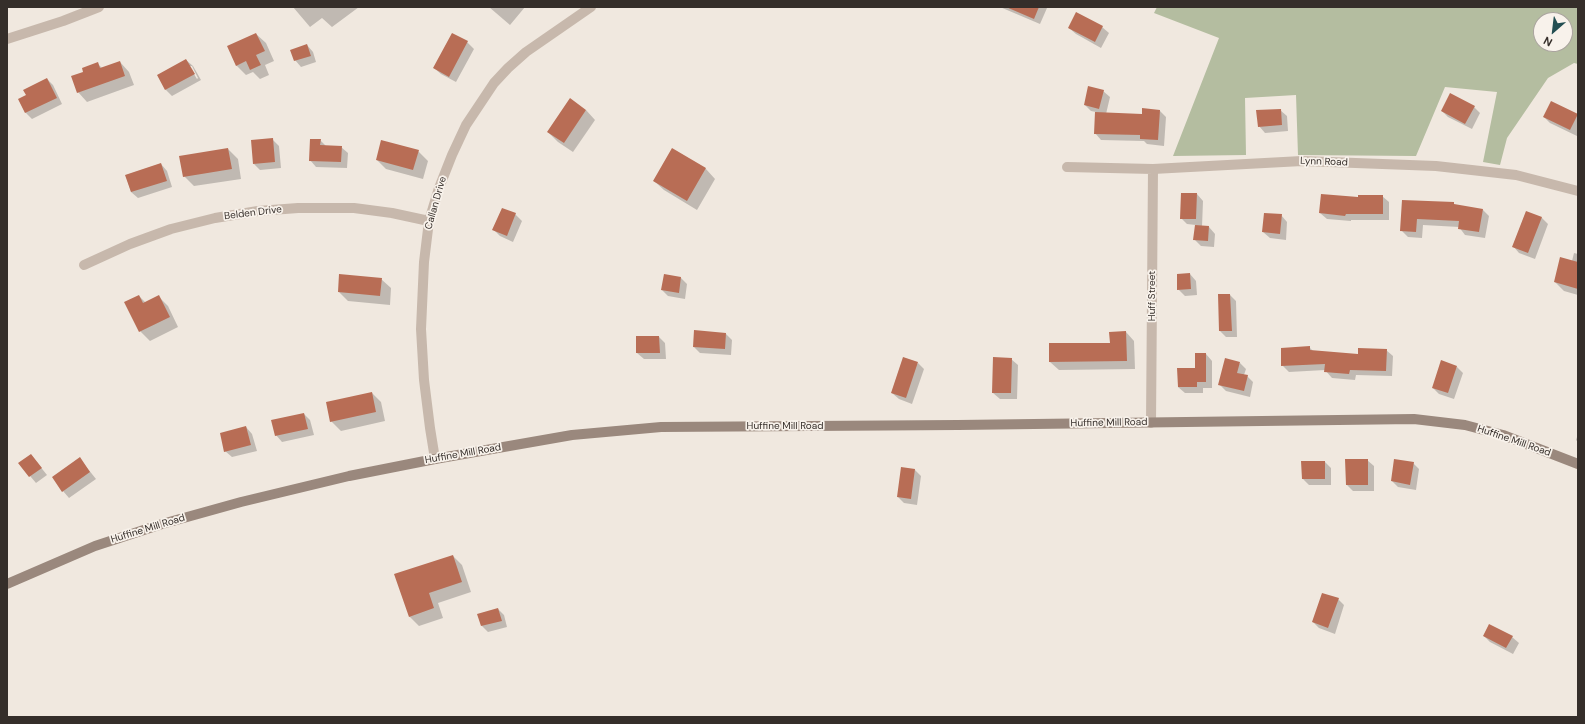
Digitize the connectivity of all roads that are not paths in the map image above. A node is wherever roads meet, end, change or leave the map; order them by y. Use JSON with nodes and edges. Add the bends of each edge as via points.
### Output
{"nodes":[{"id":1,"x":99,"y":7,"type":"edge"},
{"id":2,"x":591,"y":7,"type":"edge"},
{"id":3,"x":7,"y":39,"type":"edge"},
{"id":4,"x":1067,"y":167,"type":"dead end"},
{"id":5,"x":1152,"y":169,"type":"junction"},
{"id":6,"x":1578,"y":191,"type":"edge"},
{"id":7,"x":430,"y":221,"type":"junction"},
{"id":8,"x":84,"y":265,"type":"dead end"},
{"id":9,"x":1151,"y":423,"type":"junction"},
{"id":10,"x":435,"y":458,"type":"junction"},
{"id":11,"x":1578,"y":464,"type":"edge"},
{"id":12,"x":7,"y":584,"type":"edge"}],
"edges":[{"from":1,"to":3,"type":"street"},
{"from":2,"to":7,"type":"street","name":"Callan Drive","via":[[526,52],[494,83],[466,125],[452,155]]},
{"from":4,"to":5,"type":"street","name":"Lynn Road"},
{"from":5,"to":6,"type":"street","name":"Lynn Road","via":[[1302,161],[1436,166],[1516,175]]},
{"from":5,"to":9,"type":"street","name":"Huff Street"},
{"from":7,"to":8,"type":"street","name":"Belden Drive","via":[[354,208],[258,211],[171,229]]},
{"from":7,"to":10,"type":"street","name":"Callan Drive","via":[[424,262],[421,329],[424,380]]},
{"from":9,"to":10,"type":"main road","name":"Huffine Mill Road","via":[[661,427],[572,435]]},
{"from":9,"to":11,"type":"main road","name":"Huffine Mill Road","via":[[1414,419],[1465,425],[1503,435]]},
{"from":10,"to":12,"type":"main road","name":"Huffine Mill Road","via":[[349,476],[162,524],[95,546]]}]}
